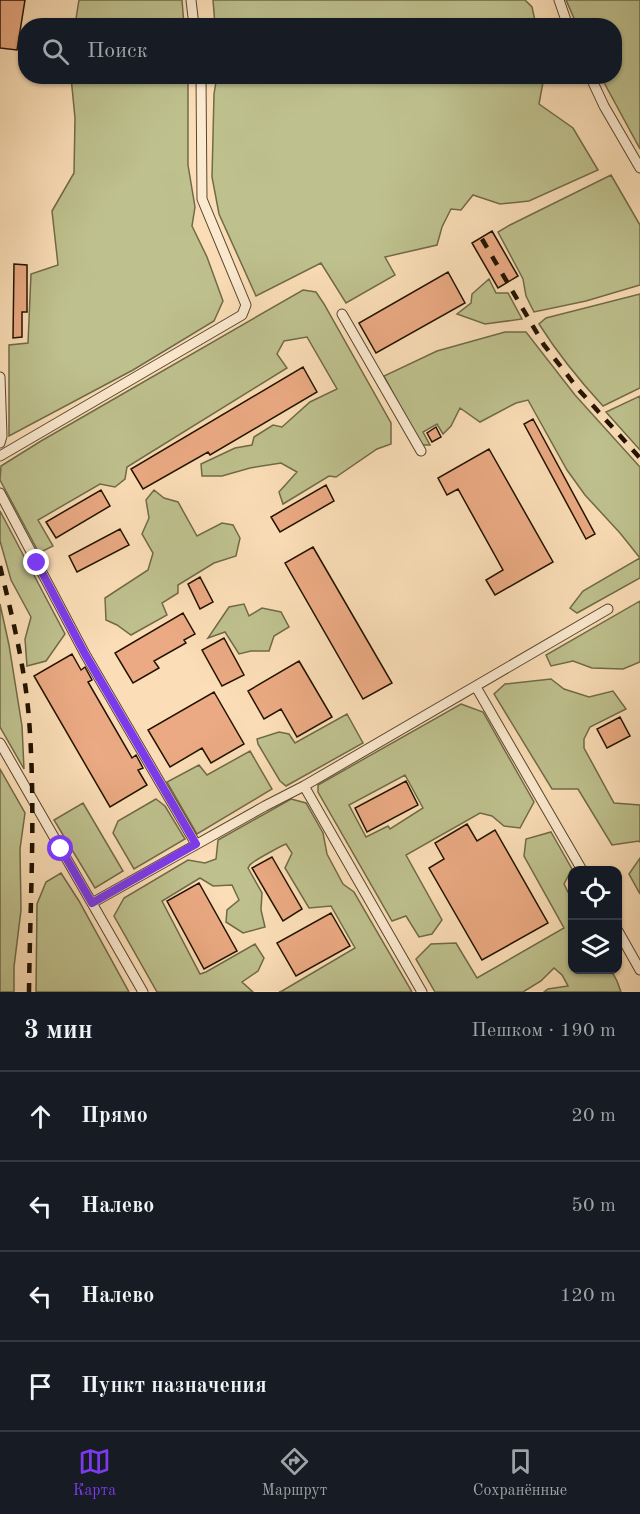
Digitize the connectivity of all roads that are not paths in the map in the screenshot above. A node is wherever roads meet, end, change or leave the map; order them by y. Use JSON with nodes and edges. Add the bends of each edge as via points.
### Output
{"nodes":[{"id":1,"x":191,"y":0,"type":"edge"},
{"id":2,"x":559,"y":0,"type":"edge"},
{"id":3,"x":193,"y":18,"type":"edge"},
{"id":4,"x":565,"y":18,"type":"edge"},
{"id":5,"x":201,"y":84,"type":"edge"},
{"id":6,"x":594,"y":84,"type":"edge"},
{"id":7,"x":640,"y":168,"type":"edge"},
{"id":8,"x":342,"y":314,"type":"dead end"},
{"id":9,"x":0,"y":377,"type":"edge"},
{"id":10,"x":0,"y":443,"type":"edge"},
{"id":11,"x":422,"y":451,"type":"dead end"},
{"id":12,"x":0,"y":456,"type":"edge"},
{"id":13,"x":0,"y":493,"type":"edge"},
{"id":14,"x":608,"y":609,"type":"dead end"},
{"id":15,"x":476,"y":687,"type":"junction"},
{"id":16,"x":0,"y":743,"type":"edge"},
{"id":17,"x":304,"y":786,"type":"junction"},
{"id":18,"x":196,"y":844,"type":"junction"},
{"id":19,"x":580,"y":866,"type":"edge"},
{"id":20,"x":92,"y":903,"type":"junction"},
{"id":21,"x":622,"y":938,"type":"edge"},
{"id":22,"x":640,"y":970,"type":"edge"},
{"id":23,"x":144,"y":992,"type":"edge"},
{"id":24,"x":422,"y":992,"type":"edge"}],
"edges":[{"from":1,"to":3,"type":"lane"},
{"from":2,"to":4,"type":"lane"},
{"from":5,"to":12,"type":"lane","via":[[202,199],[246,305],[242,315]]},
{"from":6,"to":7,"type":"lane"},
{"from":8,"to":11,"type":"lane"},
{"from":9,"to":10,"type":"lane"},
{"from":13,"to":18,"type":"lane","via":[[85,654]]},
{"from":14,"to":15,"type":"lane"},
{"from":15,"to":17,"type":"lane"},
{"from":15,"to":19,"type":"lane"},
{"from":16,"to":20,"type":"lane"},
{"from":17,"to":18,"type":"lane"},
{"from":17,"to":24,"type":"lane"},
{"from":18,"to":20,"type":"lane"},
{"from":20,"to":23,"type":"lane"},
{"from":21,"to":22,"type":"lane"}]}
